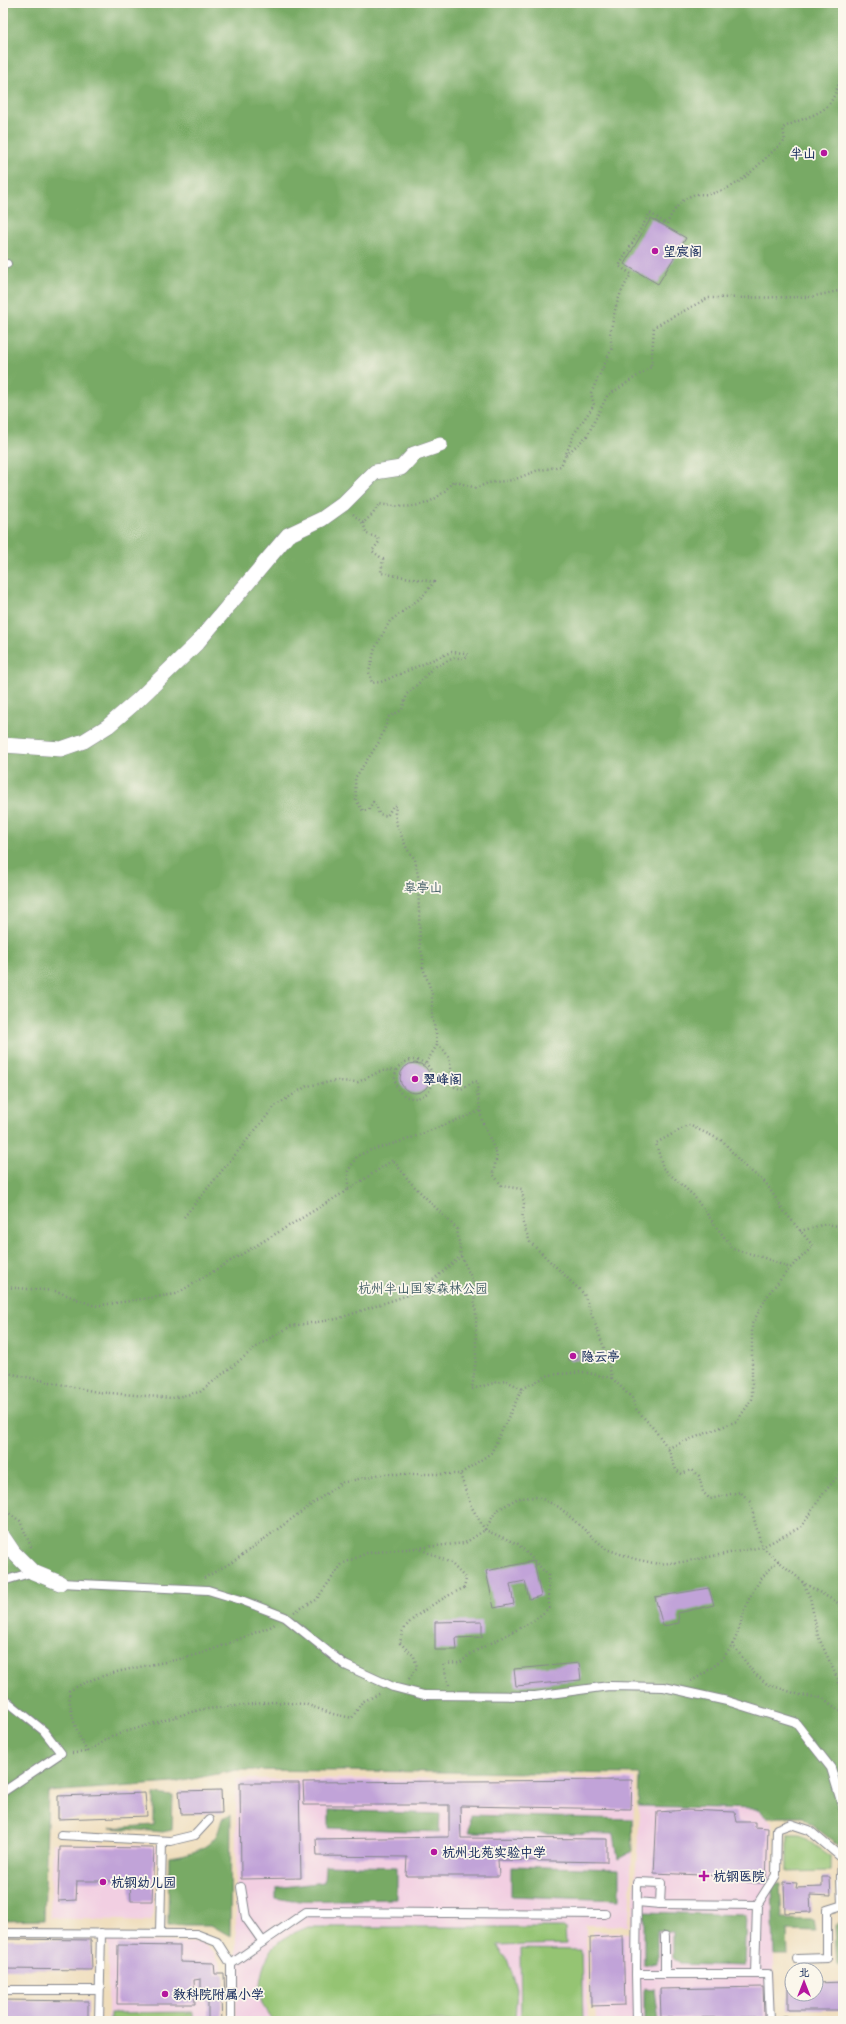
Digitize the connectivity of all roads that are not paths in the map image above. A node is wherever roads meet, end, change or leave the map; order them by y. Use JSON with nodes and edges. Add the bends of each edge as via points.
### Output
{"nodes":[{"id":1,"x":440,"y":445,"type":"dead end"},
{"id":2,"x":3,"y":745,"type":"edge"},
{"id":3,"x":3,"y":1537,"type":"edge"},
{"id":4,"x":33,"y":1572,"type":"junction"},
{"id":5,"x":3,"y":1581,"type":"edge"},
{"id":6,"x":60,"y":1583,"type":"joint"},
{"id":7,"x":3,"y":1698,"type":"edge"},
{"id":8,"x":3,"y":1792,"type":"edge"},
{"id":9,"x":843,"y":1808,"type":"edge"},
{"id":10,"x":209,"y":1820,"type":"dead end"},
{"id":11,"x":61,"y":1835,"type":"dead end"},
{"id":12,"x":162,"y":1841,"type":"junction"},
{"id":13,"x":842,"y":1877,"type":"edge"},
{"id":14,"x":241,"y":1887,"type":"dead end"},
{"id":15,"x":637,"y":1902,"type":"junction"},
{"id":16,"x":660,"y":1904,"type":"junction"},
{"id":17,"x":757,"y":1905,"type":"junction"},
{"id":18,"x":842,"y":1905,"type":"edge"},
{"id":19,"x":605,"y":1914,"type":"dead end"},
{"id":20,"x":3,"y":1933,"type":"edge"},
{"id":21,"x":101,"y":1933,"type":"junction"},
{"id":22,"x":160,"y":1933,"type":"junction"},
{"id":23,"x":666,"y":1936,"type":"dead end"},
{"id":24,"x":263,"y":1942,"type":"junction"},
{"id":25,"x":797,"y":1959,"type":"dead end"},
{"id":26,"x":231,"y":1964,"type":"junction"},
{"id":27,"x":636,"y":1974,"type":"junction"},
{"id":28,"x":666,"y":1974,"type":"junction"},
{"id":29,"x":755,"y":1974,"type":"junction"},
{"id":30,"x":3,"y":1990,"type":"edge"},
{"id":31,"x":99,"y":1990,"type":"junction"},
{"id":32,"x":99,"y":2021,"type":"edge"},
{"id":33,"x":231,"y":2021,"type":"edge"},
{"id":34,"x":637,"y":2021,"type":"edge"},
{"id":35,"x":770,"y":2021,"type":"edge"}],
"edges":[{"from":1,"to":2,"type":"street","via":[[414,454],[401,468],[375,472],[343,504],[322,519],[288,535],[197,642],[108,726],[84,741],[61,749]]},
{"from":3,"to":4,"type":"street","via":[[13,1552]]},
{"from":4,"to":5,"type":"lane"},
{"from":4,"to":6,"type":"street"},
{"from":6,"to":9,"type":"lane","via":[[208,1590],[241,1600],[285,1616],[346,1665],[393,1687],[424,1695],[535,1696],[609,1686],[664,1687],[727,1701],[796,1722],[831,1768]]},
{"from":7,"to":8,"type":"lane","via":[[44,1731],[61,1753]]},
{"from":10,"to":12,"type":"lane","via":[[195,1835]]},
{"from":11,"to":12,"type":"lane"},
{"from":12,"to":22,"type":"lane"},
{"from":13,"to":17,"type":"lane","via":[[842,1858],[809,1830],[791,1824],[777,1829],[776,1875]]},
{"from":13,"to":18,"type":"lane"},
{"from":14,"to":24,"type":"lane","via":[[246,1918]]},
{"from":15,"to":16,"type":"lane"},
{"from":15,"to":16,"type":"lane","via":[[637,1882],[661,1883]]},
{"from":15,"to":27,"type":"lane"},
{"from":16,"to":17,"type":"lane"},
{"from":17,"to":29,"type":"lane"},
{"from":18,"to":25,"type":"lane","via":[[827,1910],[827,1958]]},
{"from":19,"to":24,"type":"lane","via":[[306,1912]]},
{"from":20,"to":21,"type":"lane"},
{"from":21,"to":22,"type":"lane"},
{"from":21,"to":31,"type":"lane"},
{"from":22,"to":26,"type":"lane","via":[[196,1934],[217,1942]]},
{"from":23,"to":28,"type":"lane"},
{"from":24,"to":26,"type":"lane"},
{"from":26,"to":33,"type":"lane"},
{"from":27,"to":28,"type":"lane"},
{"from":27,"to":34,"type":"lane"},
{"from":28,"to":29,"type":"lane"},
{"from":29,"to":35,"type":"lane","via":[[768,1974]]},
{"from":30,"to":31,"type":"lane"},
{"from":31,"to":32,"type":"lane"}]}
